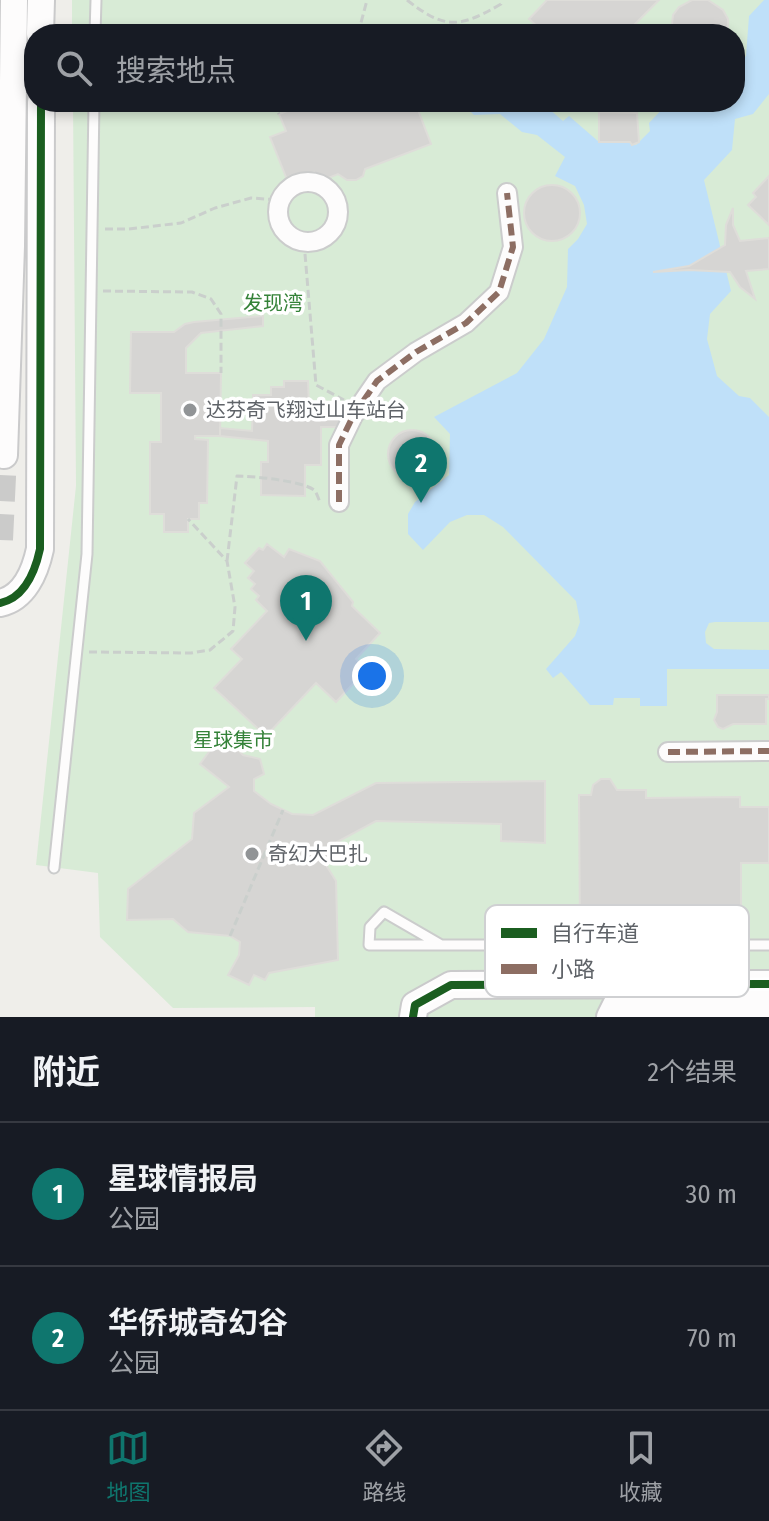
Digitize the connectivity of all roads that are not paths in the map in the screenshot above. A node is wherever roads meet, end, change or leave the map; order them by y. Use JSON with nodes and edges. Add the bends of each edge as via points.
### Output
{"nodes":[{"id":1,"x":41,"y":0,"type":"edge"},
{"id":2,"x":96,"y":0,"type":"edge"},
{"id":3,"x":15,"y":1,"type":"edge"},
{"id":4,"x":40,"y":24,"type":"edge"},
{"id":5,"x":95,"y":24,"type":"edge"},
{"id":6,"x":41,"y":112,"type":"edge"},
{"id":7,"x":94,"y":112,"type":"edge"},
{"id":8,"x":507,"y":193,"type":"dead end"},
{"id":9,"x":304,"y":242,"type":"joint"},
{"id":10,"x":4,"y":455,"type":"dead end"},
{"id":11,"x":330,"y":502,"type":"road end"},
{"id":12,"x":0,"y":603,"type":"edge"},
{"id":13,"x":769,"y":751,"type":"edge"},
{"id":14,"x":668,"y":752,"type":"dead end"},
{"id":15,"x":54,"y":868,"type":"dead end"},
{"id":16,"x":441,"y":945,"type":"junction"},
{"id":17,"x":485,"y":945,"type":"edge"},
{"id":18,"x":769,"y":984,"type":"edge"},
{"id":19,"x":749,"y":986,"type":"edge"},
{"id":20,"x":485,"y":989,"type":"edge"},
{"id":21,"x":564,"y":997,"type":"edge"},
{"id":22,"x":655,"y":997,"type":"edge"},
{"id":23,"x":611,"y":1002,"type":"edge"},
{"id":24,"x":769,"y":1006,"type":"edge"},
{"id":25,"x":413,"y":1017,"type":"edge"}],
"edges":[{"from":1,"to":4,"type":"street"},
{"from":2,"to":5,"type":"lane"},
{"from":3,"to":10,"type":"street"},
{"from":6,"to":12,"type":"street","via":[[40,549],[25,587],[11,601]]},
{"from":7,"to":15,"type":"lane","via":[[87,554]]},
{"from":8,"to":11,"type":"street","via":[[513,247],[499,292],[466,323],[377,381],[339,445]]},
{"from":9,"to":9,"type":"street","via":[[332,230],[339,211],[326,187],[307,181],[288,188],[278,215],[286,233]]},
{"from":13,"to":14,"type":"street"},
{"from":16,"to":16,"type":"lane","via":[[369,945],[370,927],[384,912]]},
{"from":16,"to":17,"type":"lane"},
{"from":18,"to":19,"type":"street"},
{"from":20,"to":25,"type":"street","via":[[451,985],[415,1005]]},
{"from":21,"to":23,"type":"street"},
{"from":22,"to":23,"type":"street"},
{"from":23,"to":24,"type":"street"}]}
